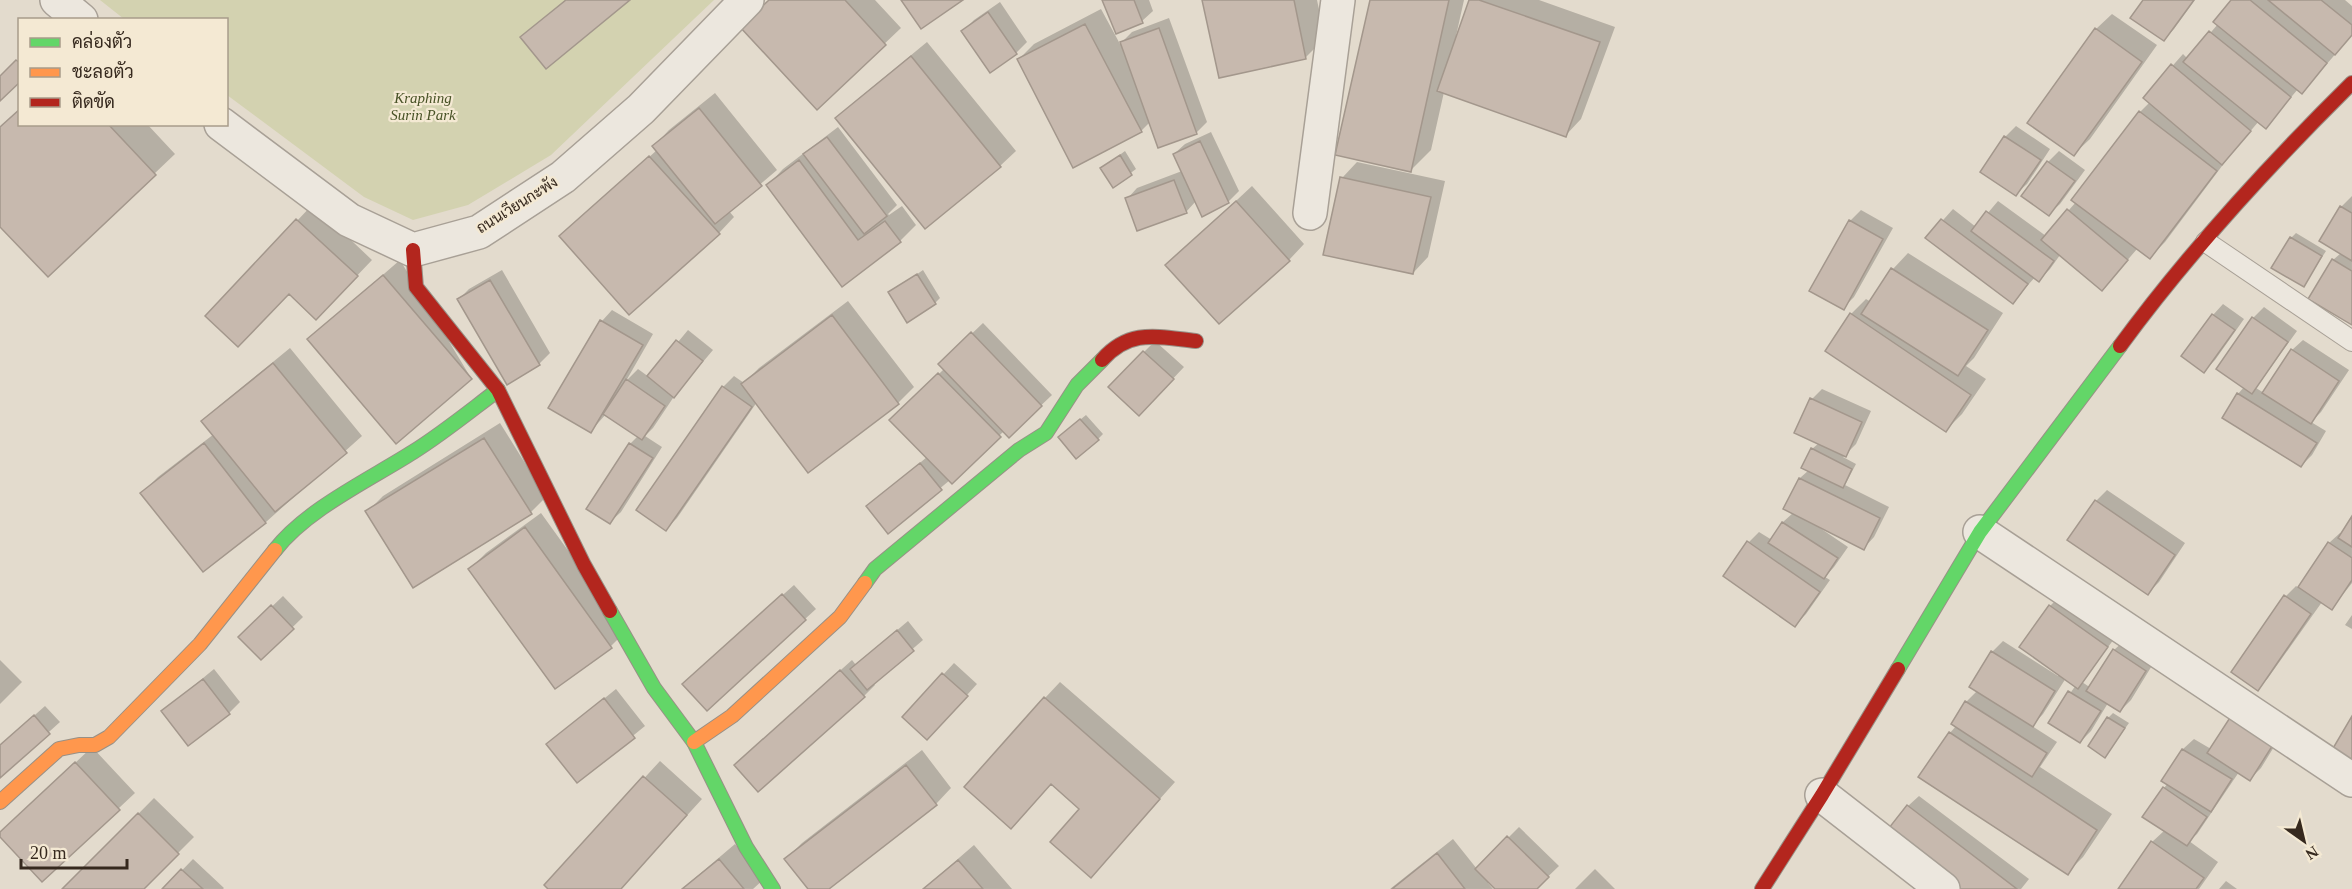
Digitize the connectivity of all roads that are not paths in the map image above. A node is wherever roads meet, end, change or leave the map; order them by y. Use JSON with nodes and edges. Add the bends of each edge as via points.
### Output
{"nodes":[{"id":1,"x":57,"y":0,"type":"edge"},
{"id":2,"x":747,"y":0,"type":"edge"},
{"id":3,"x":1338,"y":0,"type":"edge"},
{"id":4,"x":79,"y":18,"type":"edge"},
{"id":5,"x":2352,"y":83,"type":"edge"},
{"id":6,"x":224,"y":126,"type":"edge"},
{"id":7,"x":1310,"y":213,"type":"dead end"},
{"id":8,"x":2206,"y":242,"type":"junction"},
{"id":9,"x":413,"y":250,"type":"junction"},
{"id":10,"x":1196,"y":341,"type":"dead end"},
{"id":11,"x":2352,"y":341,"type":"edge"},
{"id":12,"x":498,"y":390,"type":"junction"},
{"id":13,"x":1980,"y":532,"type":"junction"},
{"id":14,"x":694,"y":742,"type":"junction"},
{"id":15,"x":2352,"y":780,"type":"edge"},
{"id":16,"x":1822,"y":795,"type":"junction"},
{"id":17,"x":0,"y":802,"type":"edge"},
{"id":18,"x":773,"y":889,"type":"edge"},
{"id":19,"x":1762,"y":889,"type":"edge"},
{"id":20,"x":1943,"y":889,"type":"edge"}],
"edges":[{"from":1,"to":4,"type":"street"},
{"from":2,"to":9,"type":"street","name":"ถนนเวียนกะพัง","via":[[641,109],[563,177],[479,232]]},
{"from":3,"to":7,"type":"street"},
{"from":5,"to":8,"type":"street","via":[[2287,147]]},
{"from":6,"to":9,"type":"street","via":[[349,220]]},
{"from":8,"to":11,"type":"lane"},
{"from":8,"to":13,"type":"street","via":[[2147,309]]},
{"from":9,"to":12,"type":"street","via":[[416,287]]},
{"from":10,"to":14,"type":"street","via":[[1145,334],[1113,348],[1077,385],[1046,433],[1019,450],[875,569],[840,617],[732,716]]},
{"from":12,"to":14,"type":"street","via":[[590,575],[654,688]]},
{"from":12,"to":17,"type":"street","via":[[415,451],[338,496],[283,539],[200,644],[109,736],[95,745],[59,749]]},
{"from":13,"to":15,"type":"street"},
{"from":13,"to":16,"type":"street"},
{"from":14,"to":18,"type":"street","via":[[746,847]]},
{"from":16,"to":19,"type":"street"},
{"from":16,"to":20,"type":"street"}]}
